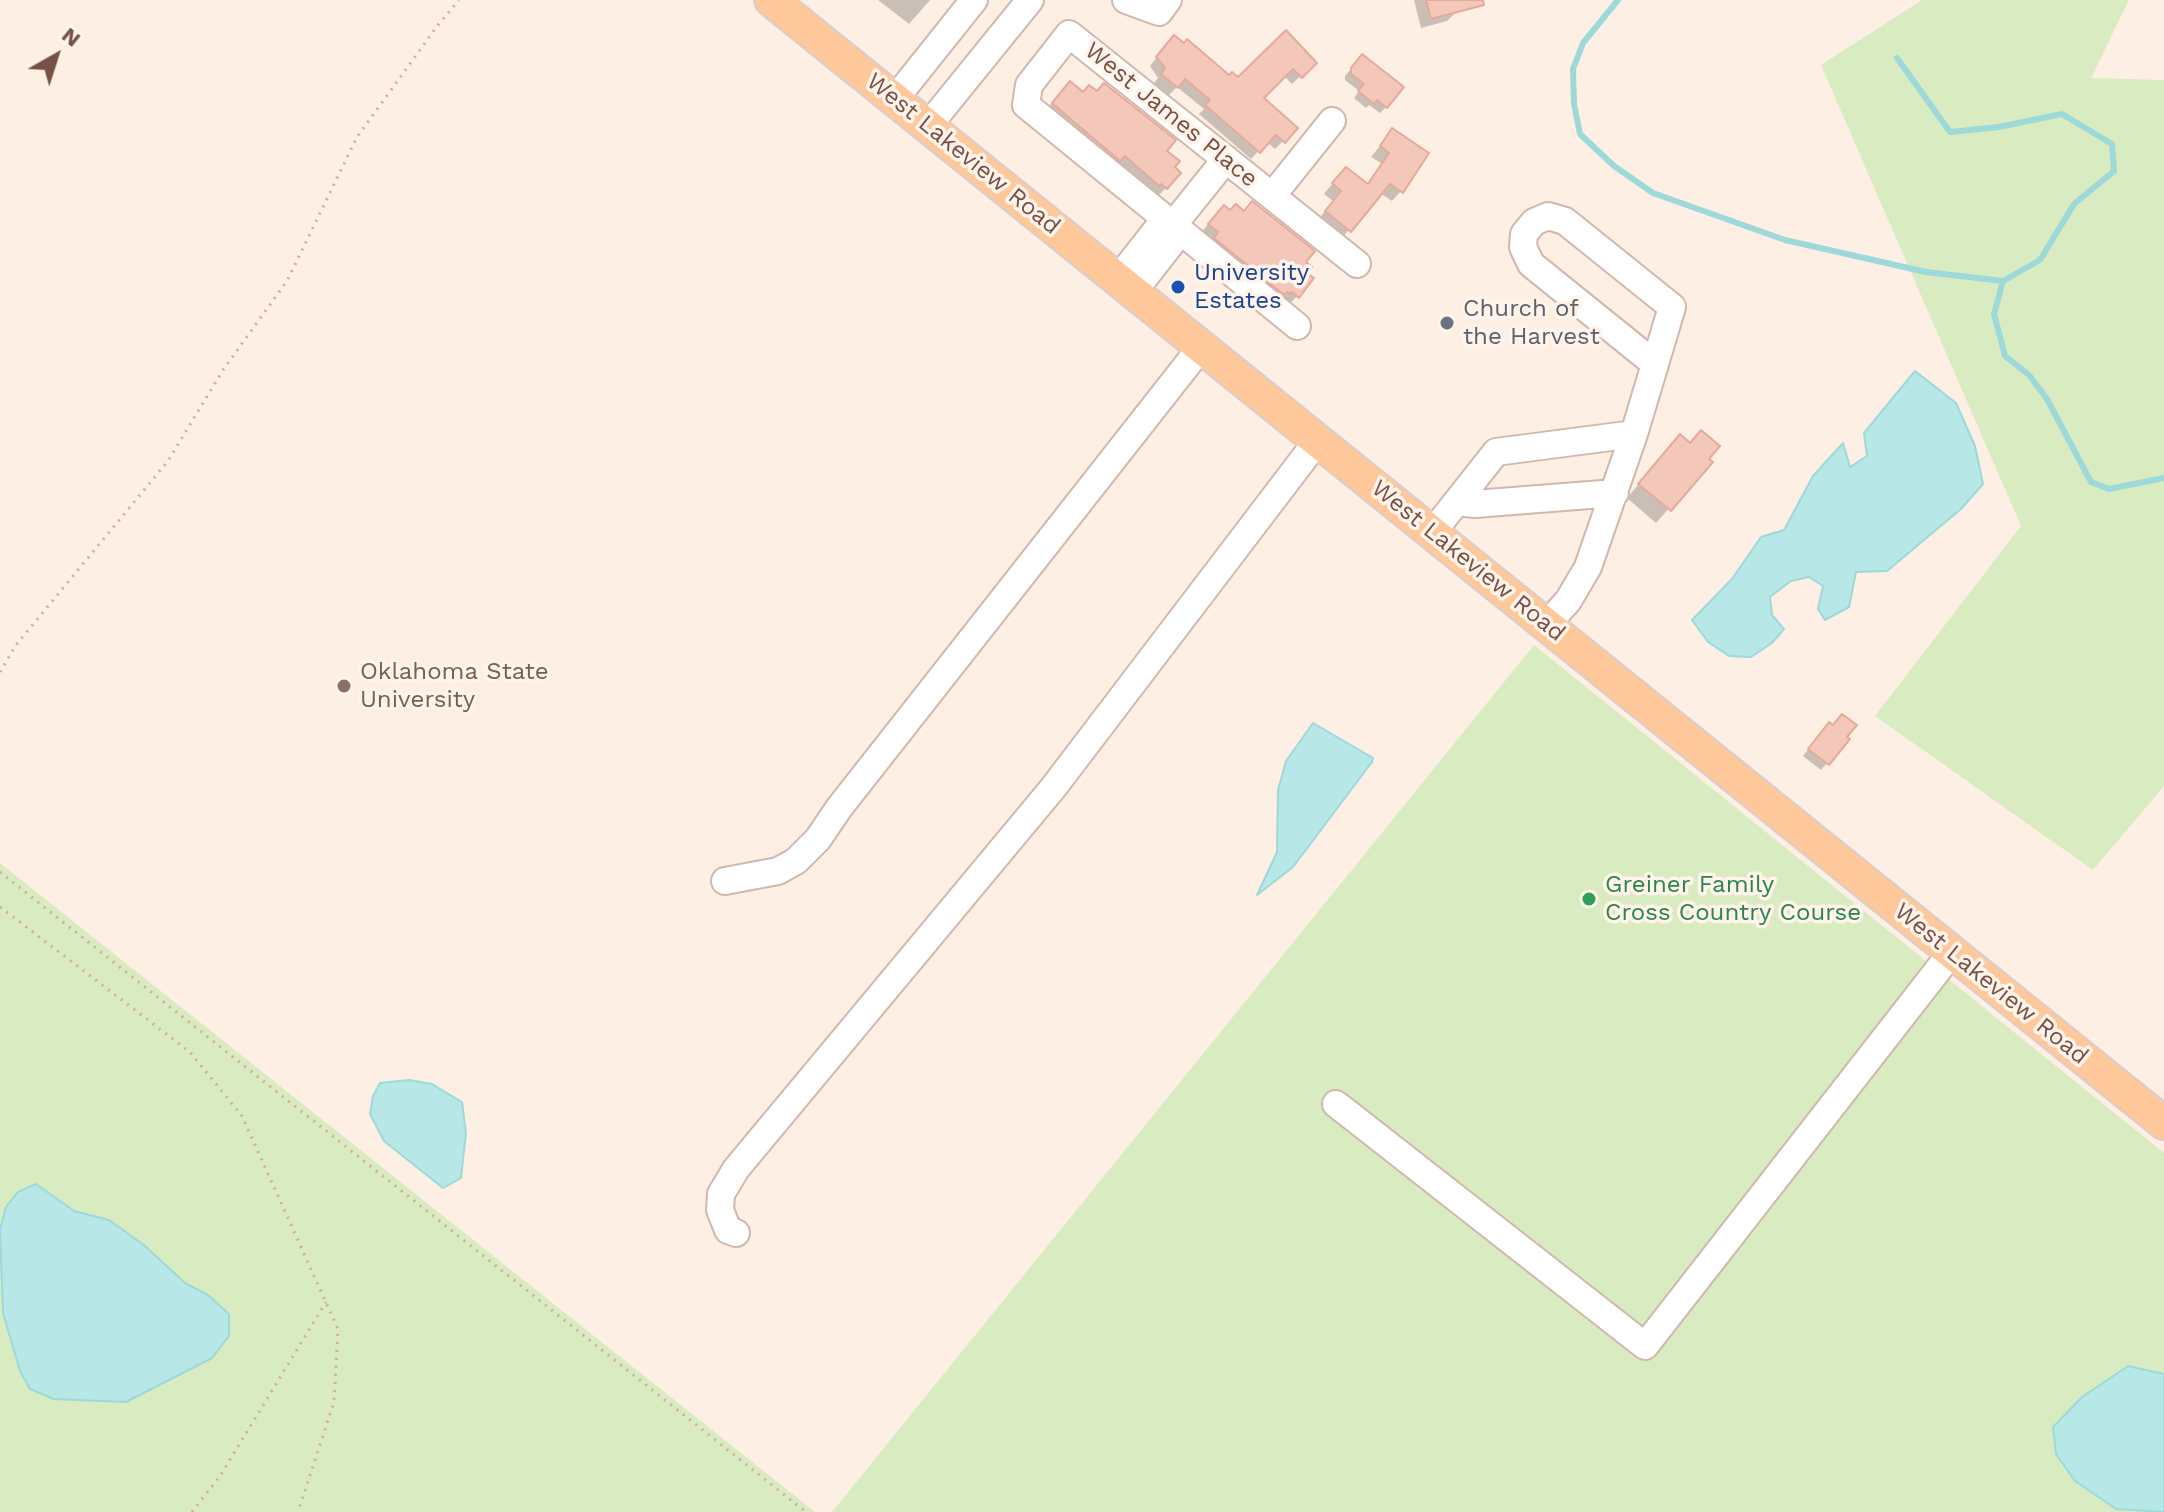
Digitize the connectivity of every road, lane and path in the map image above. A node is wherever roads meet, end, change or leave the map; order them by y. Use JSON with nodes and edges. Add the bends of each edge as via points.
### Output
{"nodes":[{"id":1,"x":459,"y":0,"type":"edge"},
{"id":2,"x":771,"y":0,"type":"edge"},
{"id":3,"x":974,"y":0,"type":"edge"},
{"id":4,"x":1030,"y":0,"type":"edge"},
{"id":5,"x":1126,"y":0,"type":"edge"},
{"id":6,"x":1164,"y":6,"type":"edge"},
{"id":7,"x":895,"y":99,"type":"junction"},
{"id":8,"x":1332,"y":121,"type":"dead end"},
{"id":9,"x":928,"y":126,"type":"junction"},
{"id":10,"x":1226,"y":159,"type":"junction"},
{"id":11,"x":1272,"y":196,"type":"junction"},
{"id":12,"x":1173,"y":225,"type":"junction"},
{"id":13,"x":1357,"y":264,"type":"dead end"},
{"id":14,"x":1126,"y":285,"type":"junction"},
{"id":15,"x":1297,"y":326,"type":"dead end"},
{"id":16,"x":1202,"y":346,"type":"junction"},
{"id":17,"x":1655,"y":364,"type":"junction"},
{"id":18,"x":1634,"y":434,"type":"junction"},
{"id":19,"x":1318,"y":440,"type":"junction"},
{"id":20,"x":1615,"y":493,"type":"junction"},
{"id":21,"x":1457,"y":502,"type":"junction"},
{"id":22,"x":1432,"y":533,"type":"junction"},
{"id":23,"x":1546,"y":625,"type":"junction"},
{"id":24,"x":0,"y":672,"type":"edge"},
{"id":25,"x":0,"y":874,"type":"edge"},
{"id":26,"x":725,"y":881,"type":"dead end"},
{"id":27,"x":0,"y":907,"type":"edge"},
{"id":28,"x":1952,"y":952,"type":"junction"},
{"id":29,"x":1336,"y":1104,"type":"dead end"},
{"id":30,"x":2164,"y":1123,"type":"edge"},
{"id":31,"x":736,"y":1233,"type":"dead end"},
{"id":32,"x":326,"y":1302,"type":"junction"},
{"id":33,"x":192,"y":1512,"type":"edge"},
{"id":34,"x":298,"y":1512,"type":"edge"},
{"id":35,"x":806,"y":1512,"type":"edge"}],
"edges":[{"from":1,"to":24,"type":"path","via":[[357,137],[287,281],[223,370],[168,461],[16,645]]},
{"from":2,"to":7,"type":"main road","name":"West Lakeview Road"},
{"from":3,"to":7,"type":"street"},
{"from":4,"to":9,"type":"street"},
{"from":5,"to":6,"type":"street"},
{"from":7,"to":9,"type":"main road","name":"West Lakeview Road"},
{"from":8,"to":11,"type":"street","name":"West James Place"},
{"from":9,"to":14,"type":"main road","name":"West Lakeview Road"},
{"from":10,"to":11,"type":"street","name":"West James Place"},
{"from":10,"to":12,"type":"street"},
{"from":10,"to":12,"type":"street","name":"West James Place","via":[[1069,34],[1029,85],[1026,105]]},
{"from":11,"to":13,"type":"street","name":"West James Place"},
{"from":12,"to":14,"type":"street","via":[[1173,241]]},
{"from":12,"to":15,"type":"street"},
{"from":14,"to":16,"type":"main road","name":"West Lakeview Road"},
{"from":16,"to":19,"type":"main road","name":"West Lakeview Road"},
{"from":16,"to":26,"type":"street","via":[[818,839],[778,871]]},
{"from":17,"to":17,"type":"street","via":[[1672,307],[1565,221],[1548,216],[1534,222],[1524,234],[1523,247],[1531,264]]},
{"from":17,"to":18,"type":"street"},
{"from":18,"to":20,"type":"street"},
{"from":18,"to":21,"type":"street","via":[[1496,452]]},
{"from":19,"to":22,"type":"main road","name":"West Lakeview Road"},
{"from":19,"to":31,"type":"street","via":[[1053,788],[736,1169],[721,1194],[720,1210],[728,1230]]},
{"from":20,"to":21,"type":"street"},
{"from":20,"to":23,"type":"street","via":[[1588,567]]},
{"from":21,"to":22,"type":"street"},
{"from":22,"to":23,"type":"main road","name":"West Lakeview Road"},
{"from":23,"to":28,"type":"main road","name":"West Lakeview Road"},
{"from":25,"to":35,"type":"path"},
{"from":27,"to":32,"type":"path","via":[[190,1052],[242,1116]]},
{"from":28,"to":29,"type":"street","via":[[1645,1346]]},
{"from":28,"to":30,"type":"main road","name":"West Lakeview Road"},
{"from":32,"to":33,"type":"path","via":[[220,1476]]},
{"from":32,"to":34,"type":"path","via":[[338,1329],[334,1402]]}]}
